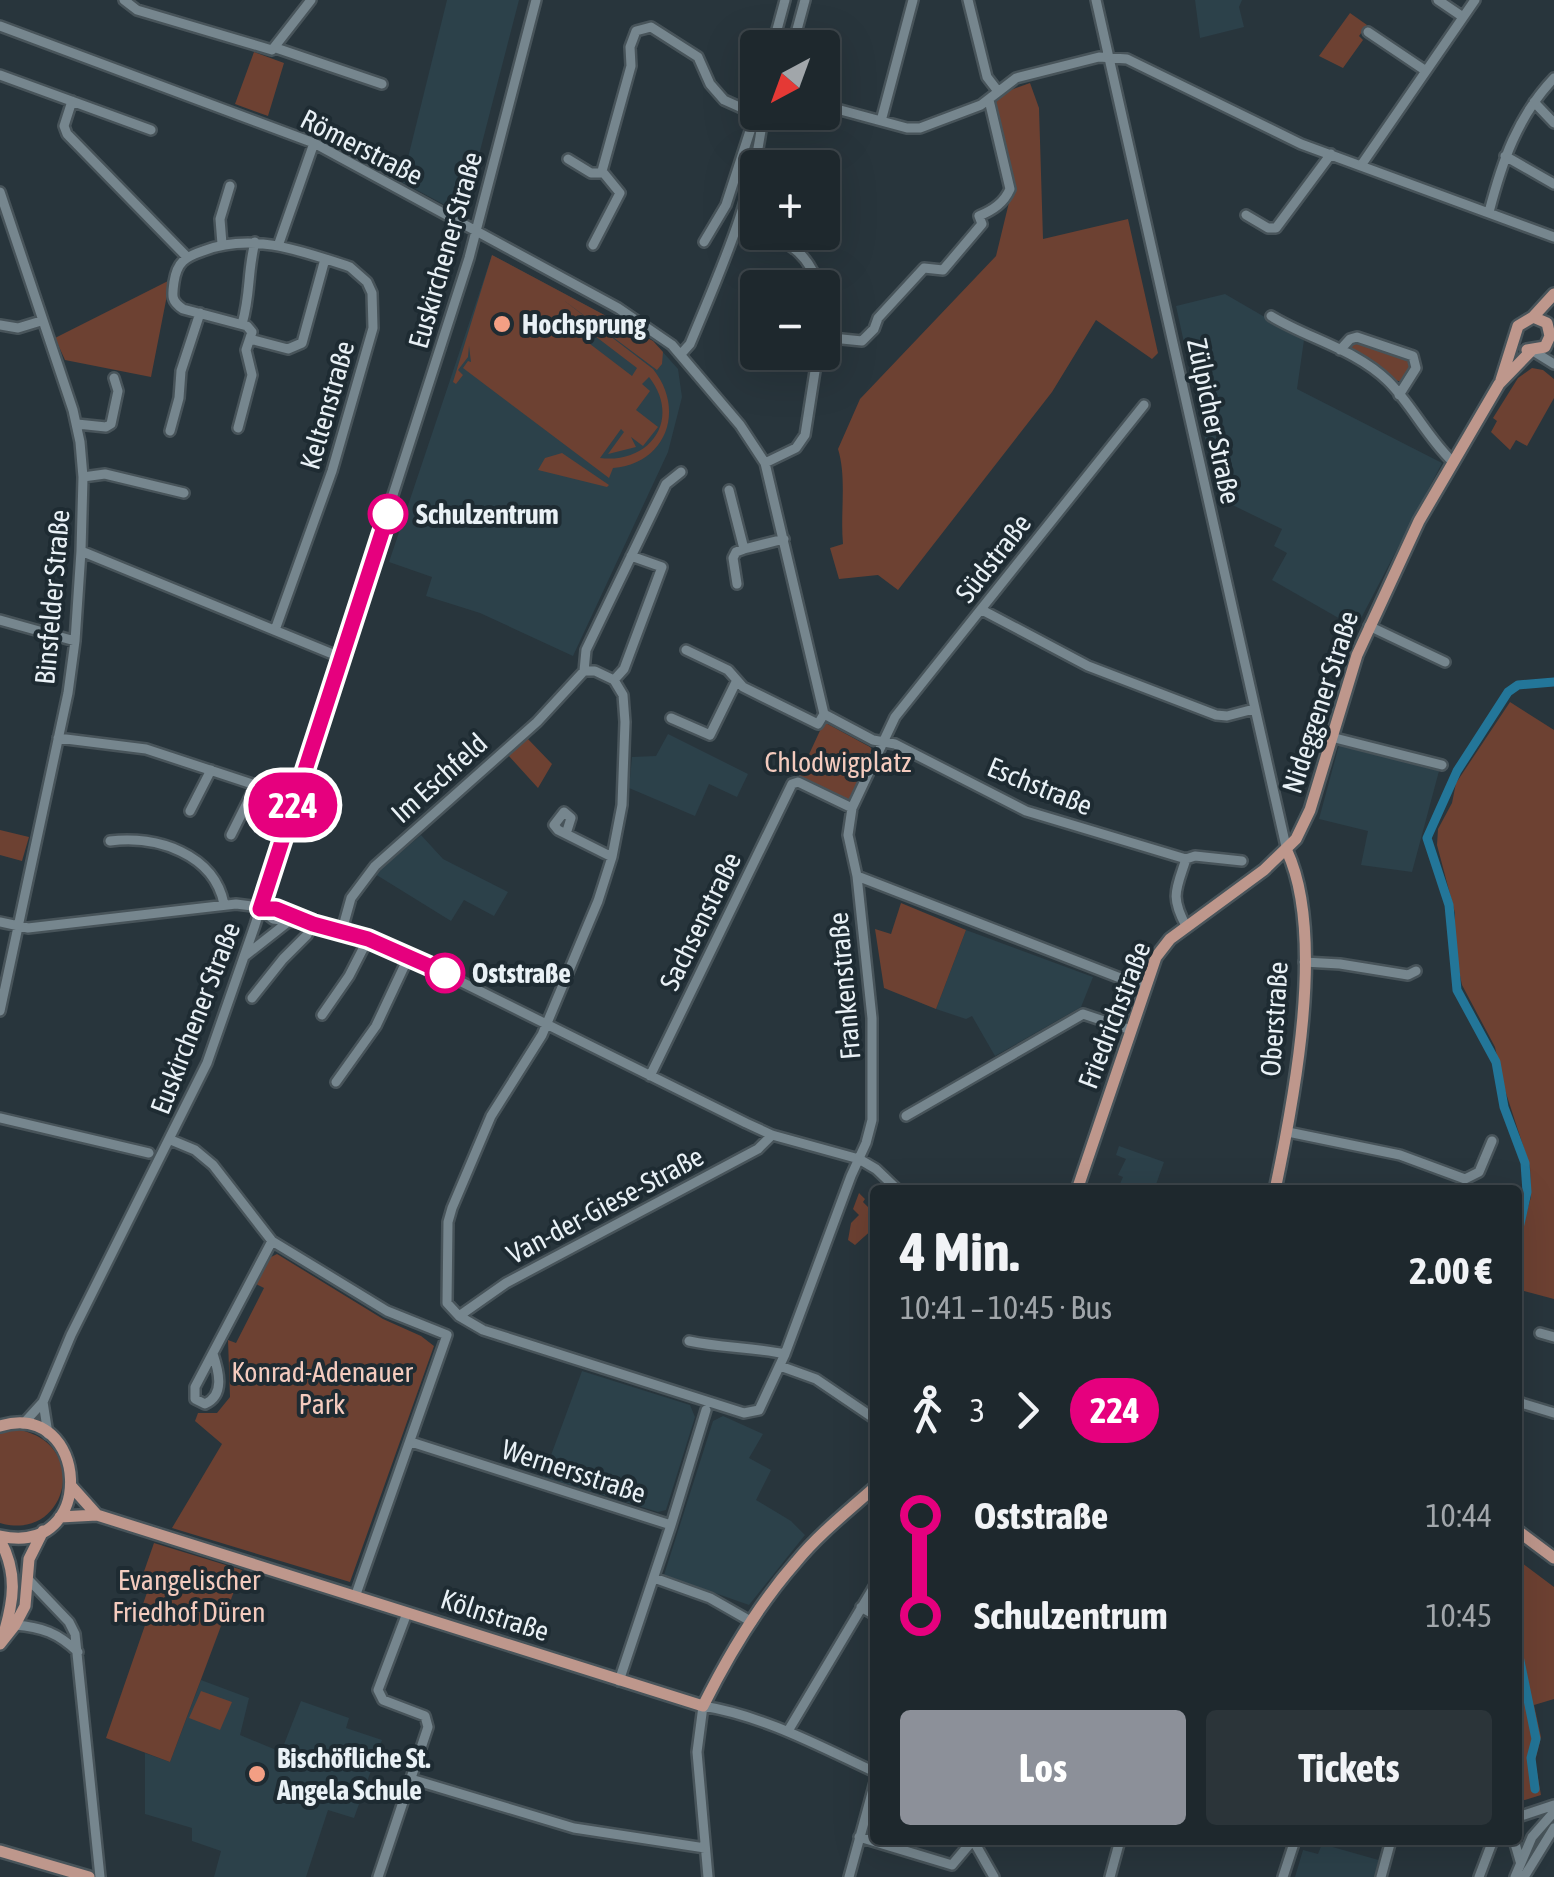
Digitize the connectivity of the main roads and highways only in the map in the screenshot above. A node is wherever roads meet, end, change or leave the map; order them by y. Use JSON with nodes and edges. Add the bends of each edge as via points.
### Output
{"nodes":[{"id":1,"x":1554,"y":294,"type":"edge"},
{"id":2,"x":1554,"y":315,"type":"edge"},
{"id":3,"x":1532,"y":317,"type":"junction"},
{"id":4,"x":1516,"y":332,"type":"junction"},
{"id":5,"x":1552,"y":336,"type":"edge"},
{"id":6,"x":1532,"y":351,"type":"junction"},
{"id":7,"x":1499,"y":384,"type":"junction"},
{"id":8,"x":1287,"y":851,"type":"junction"},
{"id":9,"x":1079,"y":1185,"type":"edge"},
{"id":10,"x":1276,"y":1185,"type":"edge"},
{"id":11,"x":0,"y":1426,"type":"edge"},
{"id":12,"x":72,"y":1487,"type":"junction"},
{"id":13,"x":870,"y":1492,"type":"edge"},
{"id":14,"x":97,"y":1514,"type":"junction"},
{"id":15,"x":60,"y":1517,"type":"junction"},
{"id":16,"x":42,"y":1532,"type":"junction"},
{"id":17,"x":1522,"y":1535,"type":"edge"},
{"id":18,"x":0,"y":1538,"type":"edge"},
{"id":19,"x":1554,"y":1558,"type":"edge"},
{"id":20,"x":1,"y":1643,"type":"edge"},
{"id":21,"x":0,"y":1851,"type":"edge"},
{"id":22,"x":89,"y":1877,"type":"edge"}],
"edges":[{"from":1,"to":3,"type":"main road"},
{"from":2,"to":5,"type":"main road"},
{"from":3,"to":4,"type":"main road"},
{"from":3,"to":5,"type":"main road","via":[[1547,323]]},
{"from":4,"to":6,"type":"main road","via":[[1520,345]]},
{"from":4,"to":7,"type":"main road","name":"Nideggener Straße"},
{"from":5,"to":6,"type":"main road"},
{"from":6,"to":7,"type":"main road","name":"Nideggener Straße"},
{"from":7,"to":8,"type":"main road","name":"Nideggener Straße","via":[[1369,626],[1306,822]]},
{"from":8,"to":9,"type":"main road","name":"Friedrichstraße","via":[[1162,946]]},
{"from":8,"to":10,"type":"main road","name":"Oberstraße","via":[[1300,898],[1304,962],[1301,1047]]},
{"from":11,"to":12,"type":"main road","via":[[23,1424],[48,1434],[68,1457]]},
{"from":12,"to":14,"type":"main road","name":"Kölnstraße"},
{"from":12,"to":15,"type":"main road"},
{"from":13,"to":14,"type":"main road","name":"Kölnstraße","via":[[796,1562],[702,1706]]},
{"from":14,"to":15,"type":"main road","name":"Kölnstraße"},
{"from":15,"to":16,"type":"main road"},
{"from":16,"to":18,"type":"main road"},
{"from":16,"to":20,"type":"main road","via":[[29,1559],[25,1606]]},
{"from":17,"to":19,"type":"main road"},
{"from":18,"to":20,"type":"main road","via":[[14,1590]]},
{"from":21,"to":22,"type":"main road"}]}
